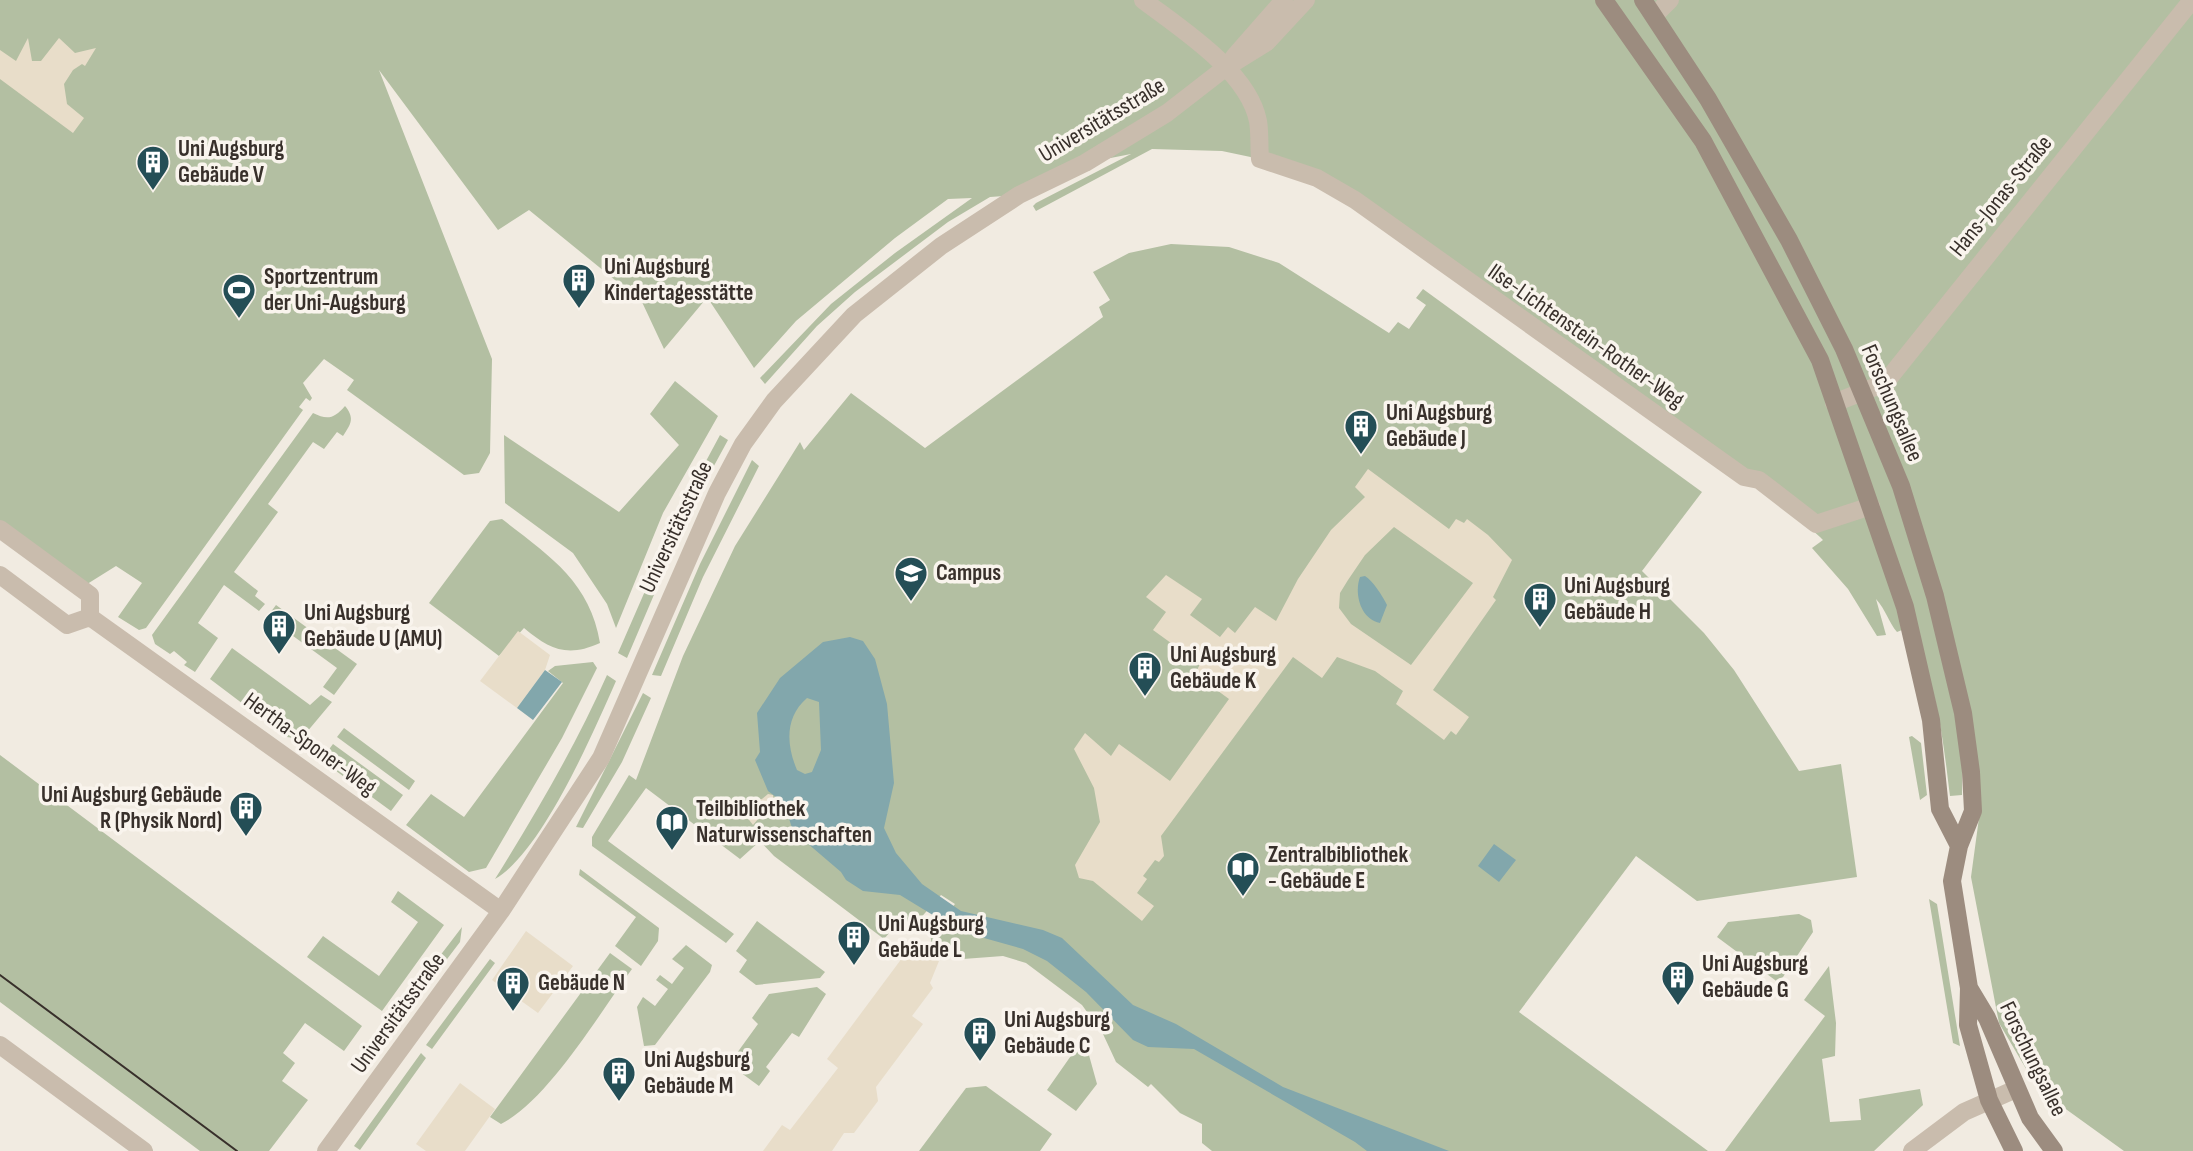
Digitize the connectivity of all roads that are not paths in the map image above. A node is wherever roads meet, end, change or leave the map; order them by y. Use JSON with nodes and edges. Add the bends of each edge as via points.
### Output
{"nodes":[{"id":1,"x":1143,"y":0,"type":"edge"},
{"id":2,"x":1284,"y":0,"type":"edge"},
{"id":3,"x":1306,"y":0,"type":"edge"},
{"id":4,"x":1604,"y":0,"type":"edge"},
{"id":5,"x":1643,"y":0,"type":"edge"},
{"id":6,"x":1670,"y":0,"type":"edge"},
{"id":7,"x":2192,"y":0,"type":"edge"},
{"id":8,"x":1655,"y":15,"type":"junction"},
{"id":9,"x":1631,"y":35,"type":"junction"},
{"id":10,"x":1225,"y":68,"type":"junction"},
{"id":11,"x":1862,"y":394,"type":"junction"},
{"id":12,"x":1834,"y":403,"type":"junction"},
{"id":13,"x":1871,"y":506,"type":"junction"},
{"id":14,"x":0,"y":529,"type":"edge"},
{"id":15,"x":0,"y":575,"type":"edge"},
{"id":16,"x":90,"y":617,"type":"junction"},
{"id":17,"x":1959,"y":846,"type":"junction"},
{"id":18,"x":501,"y":911,"type":"junction"},
{"id":19,"x":1969,"y":988,"type":"junction"},
{"id":20,"x":0,"y":1045,"type":"edge"},
{"id":21,"x":2016,"y":1090,"type":"junction"},
{"id":22,"x":1989,"y":1100,"type":"junction"},
{"id":23,"x":144,"y":1151,"type":"edge"},
{"id":24,"x":326,"y":1151,"type":"edge"},
{"id":25,"x":1912,"y":1151,"type":"edge"},
{"id":26,"x":2014,"y":1151,"type":"edge"},
{"id":27,"x":2054,"y":1151,"type":"edge"}],
"edges":[{"from":1,"to":10,"type":"street"},
{"from":2,"to":10,"type":"street","name":"Universitätsstraße"},
{"from":3,"to":10,"type":"street","name":"Universitätsstraße","via":[[1267,43]]},
{"from":4,"to":9,"type":"street"},
{"from":5,"to":8,"type":"street","name":"Forschungsallee"},
{"from":6,"to":8,"type":"street"},
{"from":7,"to":11,"type":"street","name":"Hans-Jonas-Straße","via":[[1885,383]]},
{"from":8,"to":9,"type":"street"},
{"from":8,"to":11,"type":"street","name":"Forschungsallee","via":[[1777,217]]},
{"from":9,"to":12,"type":"street","via":[[1710,152],[1819,360]]},
{"from":10,"to":13,"type":"street","name":"Ilse-Lichtenstein-Rother-Weg","via":[[1244,89],[1258,119],[1260,159],[1317,178],[1355,200],[1816,524]]},
{"from":10,"to":18,"type":"street","name":"Universitätsstraße","via":[[1167,113],[1084,163],[1019,195],[942,246],[854,315],[774,401],[743,444],[717,493],[601,758]]},
{"from":11,"to":12,"type":"street","name":"Hans-Jonas-Straße"},
{"from":11,"to":17,"type":"street","name":"Forschungsallee","via":[[1901,486],[1935,596],[1963,713],[1973,811]]},
{"from":12,"to":13,"type":"street"},
{"from":13,"to":17,"type":"street","via":[[1912,636],[1931,720],[1940,809]]},
{"from":14,"to":16,"type":"street","via":[[90,595]]},
{"from":15,"to":16,"type":"street","via":[[67,625]]},
{"from":16,"to":18,"type":"street","name":"Hertha-Sponer-Weg"},
{"from":17,"to":19,"type":"street","name":"Forschungsallee","via":[[1952,881]]},
{"from":18,"to":24,"type":"street","name":"Universitätsstraße"},
{"from":19,"to":21,"type":"street","name":"Forschungsallee","via":[[1987,1017]]},
{"from":19,"to":22,"type":"street","name":"Forschungsallee","via":[[1970,1037]]},
{"from":20,"to":23,"type":"street"},
{"from":21,"to":22,"type":"street"},
{"from":21,"to":27,"type":"street","name":"Forschungsallee"},
{"from":22,"to":25,"type":"street","via":[[1964,1112]]},
{"from":22,"to":26,"type":"street","name":"Forschungsallee"}]}
